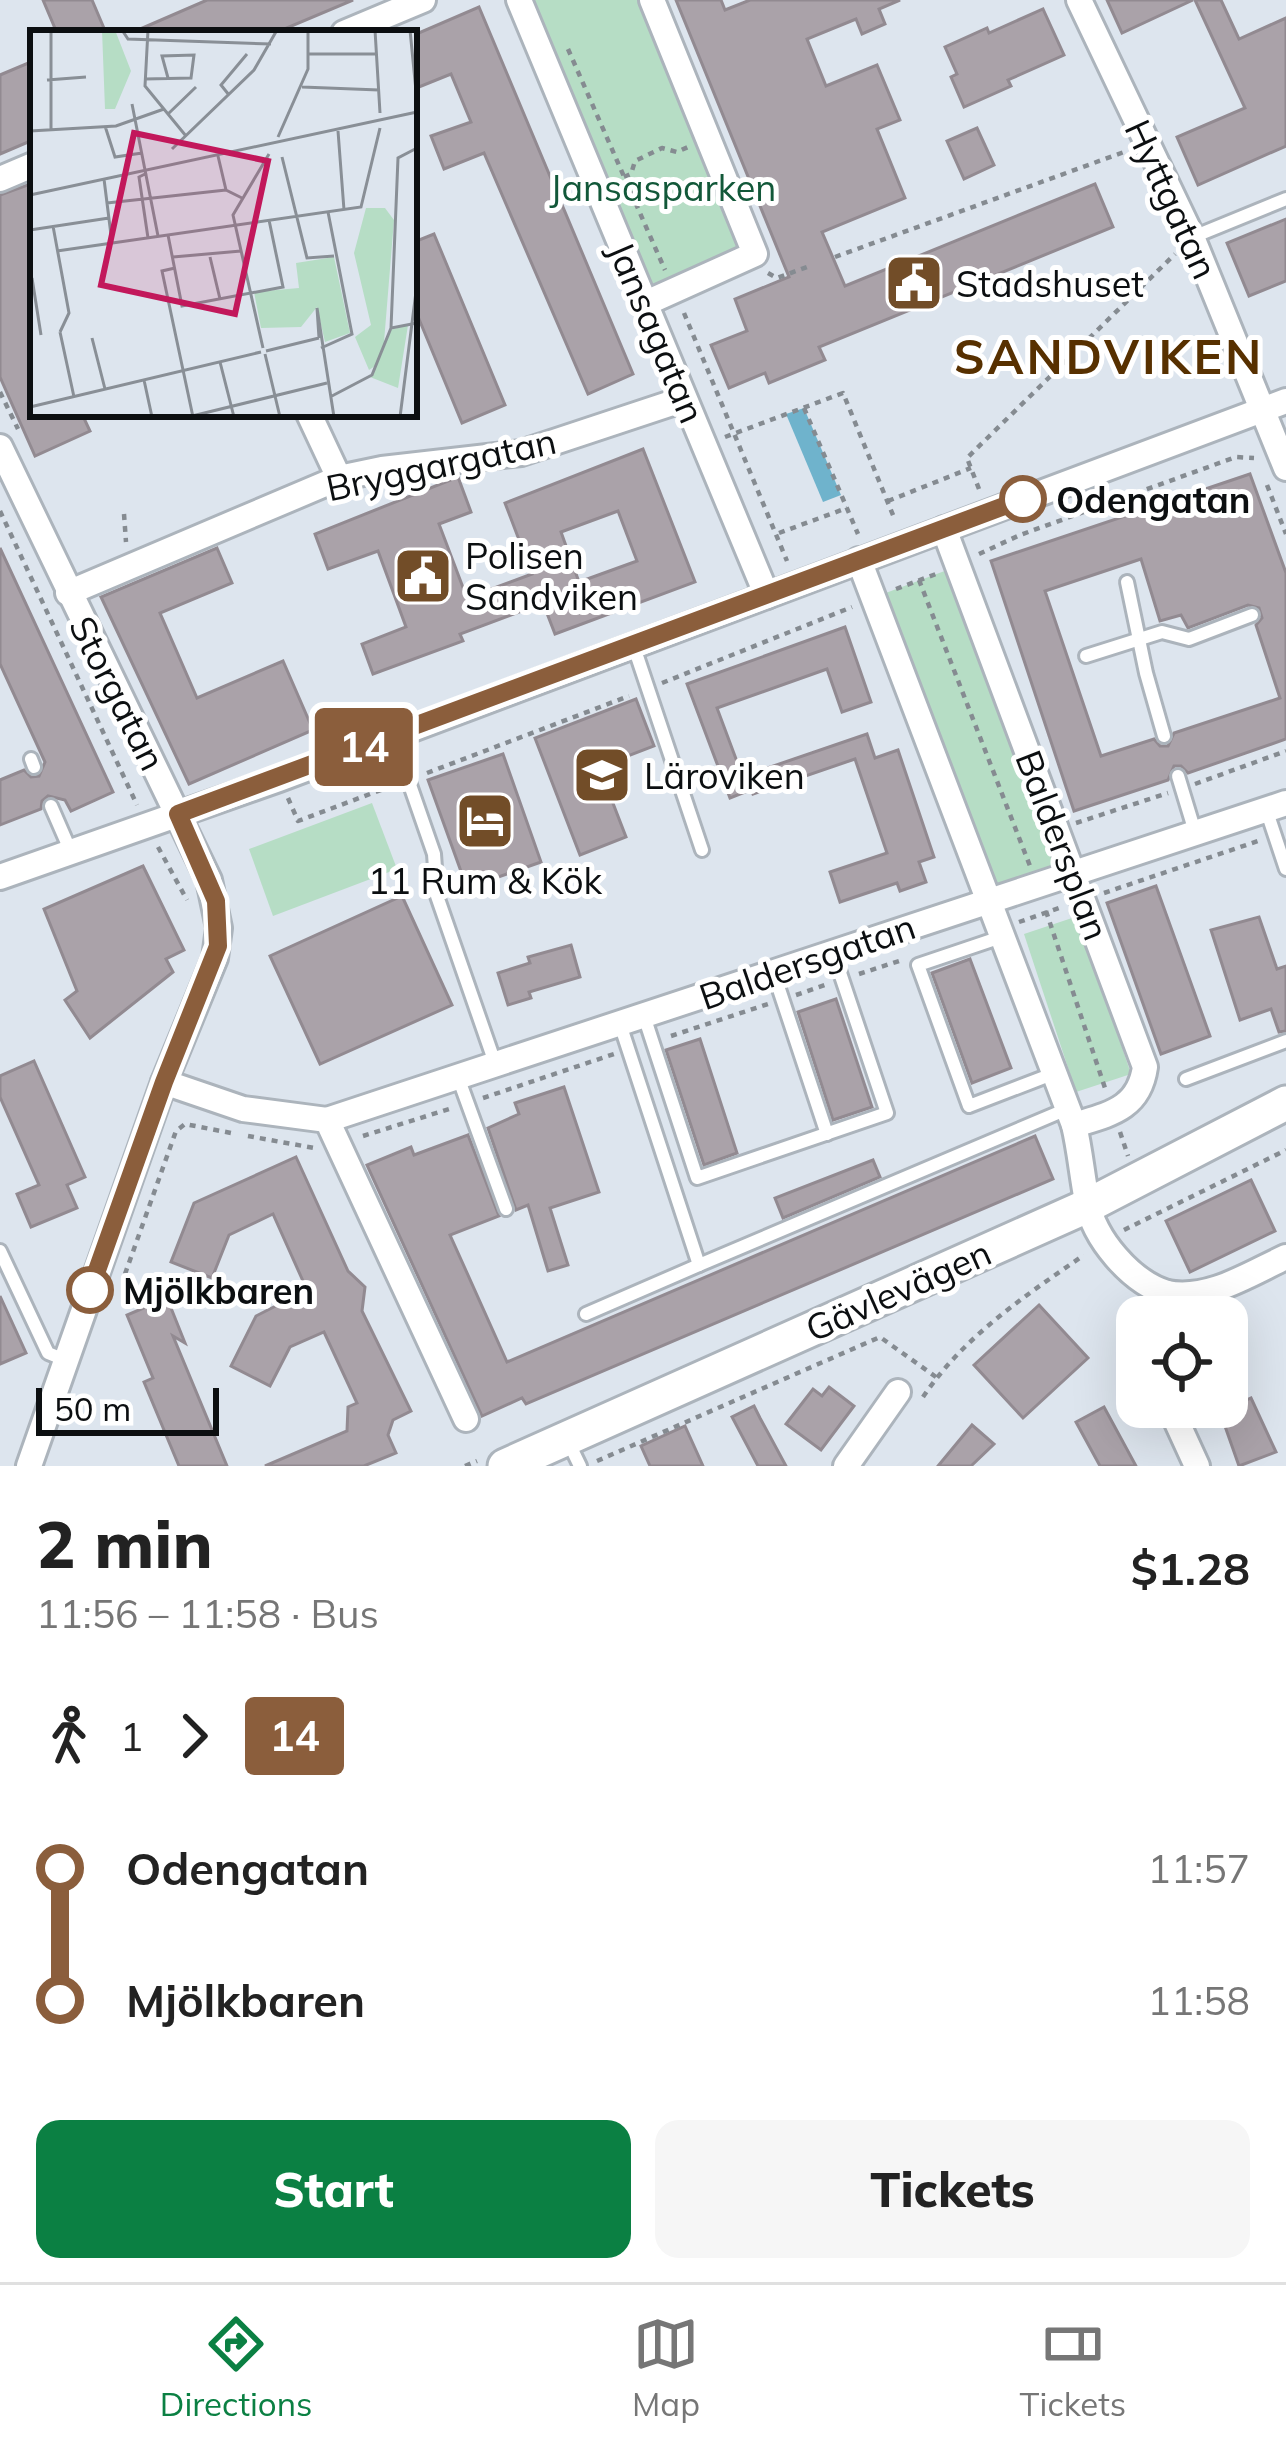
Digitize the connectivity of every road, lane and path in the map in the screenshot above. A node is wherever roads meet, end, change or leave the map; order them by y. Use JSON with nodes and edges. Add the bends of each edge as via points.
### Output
{"nodes":[{"id":1,"x":423,"y":0,"type":"edge"},
{"id":2,"x":519,"y":0,"type":"edge"},
{"id":3,"x":652,"y":0,"type":"edge"},
{"id":4,"x":1078,"y":0,"type":"edge"},
{"id":5,"x":351,"y":30,"type":"edge"},
{"id":6,"x":1146,"y":144,"type":"junction"},
{"id":7,"x":688,"y":147,"type":"dead end"},
{"id":8,"x":30,"y":166,"type":"edge"},
{"id":9,"x":623,"y":178,"type":"dead end"},
{"id":10,"x":0,"y":179,"type":"edge"},
{"id":11,"x":1286,"y":199,"type":"edge"},
{"id":12,"x":1192,"y":237,"type":"junction"},
{"id":13,"x":835,"y":257,"type":"dead end"},
{"id":14,"x":745,"y":260,"type":"junction"},
{"id":15,"x":807,"y":267,"type":"dead end"},
{"id":16,"x":644,"y":304,"type":"junction"},
{"id":17,"x":684,"y":400,"type":"junction"},
{"id":18,"x":1275,"y":405,"type":"edge"},
{"id":19,"x":804,"y":408,"type":"junction"},
{"id":20,"x":310,"y":417,"type":"edge"},
{"id":21,"x":735,"y":434,"type":"dead end"},
{"id":22,"x":0,"y":447,"type":"edge"},
{"id":23,"x":1275,"y":462,"type":"edge"},
{"id":24,"x":971,"y":468,"type":"junction"},
{"id":25,"x":339,"y":478,"type":"junction"},
{"id":26,"x":979,"y":489,"type":"dead end"},
{"id":27,"x":888,"y":502,"type":"junction"},
{"id":28,"x":847,"y":508,"type":"junction"},
{"id":29,"x":0,"y":511,"type":"edge"},
{"id":30,"x":895,"y":520,"type":"dead end"},
{"id":31,"x":944,"y":529,"type":"junction"},
{"id":32,"x":1286,"y":534,"type":"edge"},
{"id":33,"x":859,"y":547,"type":"junction"},
{"id":34,"x":787,"y":561,"type":"dead end"},
{"id":35,"x":958,"y":566,"type":"junction"},
{"id":36,"x":919,"y":580,"type":"junction"},
{"id":37,"x":1127,"y":582,"type":"dead end"},
{"id":38,"x":68,"y":593,"type":"junction"},
{"id":39,"x":767,"y":596,"type":"junction"},
{"id":40,"x":875,"y":597,"type":"junction"},
{"id":41,"x":1252,"y":615,"type":"dead end"},
{"id":42,"x":1141,"y":638,"type":"junction"},
{"id":43,"x":634,"y":646,"type":"junction"},
{"id":44,"x":1085,"y":656,"type":"dead end"},
{"id":45,"x":648,"y":688,"type":"junction"},
{"id":46,"x":392,"y":736,"type":"junction"},
{"id":47,"x":1164,"y":736,"type":"dead end"},
{"id":48,"x":1286,"y":751,"type":"edge"},
{"id":49,"x":408,"y":780,"type":"junction"},
{"id":50,"x":1180,"y":783,"type":"junction"},
{"id":51,"x":51,"y":806,"type":"dead end"},
{"id":52,"x":1276,"y":806,"type":"edge"},
{"id":53,"x":178,"y":814,"type":"junction"},
{"id":54,"x":298,"y":821,"type":"dead end"},
{"id":55,"x":1071,"y":824,"type":"dead end"},
{"id":56,"x":146,"y":825,"type":"junction"},
{"id":57,"x":1195,"y":832,"type":"junction"},
{"id":58,"x":1275,"y":835,"type":"junction"},
{"id":59,"x":702,"y":850,"type":"dead end"},
{"id":60,"x":71,"y":852,"type":"junction"},
{"id":61,"x":1286,"y":869,"type":"edge"},
{"id":62,"x":170,"y":871,"type":"dead end"},
{"id":63,"x":1074,"y":871,"type":"junction"},
{"id":64,"x":0,"y":877,"type":"edge"},
{"id":65,"x":1036,"y":884,"type":"junction"},
{"id":66,"x":990,"y":899,"type":"junction"},
{"id":67,"x":1085,"y":900,"type":"junction"},
{"id":68,"x":1046,"y":913,"type":"junction"},
{"id":69,"x":1003,"y":932,"type":"junction"},
{"id":70,"x":833,"y":952,"type":"junction"},
{"id":71,"x":910,"y":958,"type":"dead end"},
{"id":72,"x":773,"y":971,"type":"junction"},
{"id":73,"x":842,"y":980,"type":"junction"},
{"id":74,"x":783,"y":999,"type":"junction"},
{"id":75,"x":632,"y":1020,"type":"junction"},
{"id":76,"x":1286,"y":1041,"type":"edge"},
{"id":77,"x":652,"y":1042,"type":"junction"},
{"id":78,"x":628,"y":1049,"type":"junction"},
{"id":79,"x":496,"y":1064,"type":"junction"},
{"id":80,"x":1056,"y":1073,"type":"junction"},
{"id":81,"x":458,"y":1078,"type":"junction"},
{"id":82,"x":1186,"y":1079,"type":"dead end"},
{"id":83,"x":164,"y":1082,"type":"junction"},
{"id":84,"x":467,"y":1103,"type":"junction"},
{"id":85,"x":1286,"y":1103,"type":"edge"},
{"id":86,"x":1113,"y":1112,"type":"junction"},
{"id":87,"x":1071,"y":1117,"type":"junction"},
{"id":88,"x":327,"y":1120,"type":"junction"},
{"id":89,"x":827,"y":1134,"type":"junction"},
{"id":90,"x":1286,"y":1150,"type":"edge"},
{"id":91,"x":332,"y":1152,"type":"junction"},
{"id":92,"x":1088,"y":1206,"type":"junction"},
{"id":93,"x":506,"y":1209,"type":"dead end"},
{"id":94,"x":1106,"y":1240,"type":"junction"},
{"id":95,"x":0,"y":1251,"type":"edge"},
{"id":96,"x":1286,"y":1257,"type":"edge"},
{"id":97,"x":699,"y":1265,"type":"junction"},
{"id":98,"x":120,"y":1287,"type":"dead end"},
{"id":99,"x":1167,"y":1293,"type":"junction"},
{"id":100,"x":1166,"y":1296,"type":"edge"},
{"id":101,"x":586,"y":1314,"type":"dead end"},
{"id":102,"x":65,"y":1360,"type":"junction"},
{"id":103,"x":936,"y":1377,"type":"junction"},
{"id":104,"x":906,"y":1401,"type":"joint"},
{"id":105,"x":466,"y":1419,"type":"dead end"},
{"id":106,"x":1180,"y":1428,"type":"edge"},
{"id":107,"x":578,"y":1457,"type":"edge"},
{"id":108,"x":29,"y":1466,"type":"edge"},
{"id":109,"x":505,"y":1466,"type":"edge"},
{"id":110,"x":846,"y":1466,"type":"edge"},
{"id":111,"x":1197,"y":1466,"type":"edge"}],
"edges":[{"from":1,"to":5,"type":"street"},
{"from":2,"to":16,"type":"street","name":"Jansagatan"},
{"from":3,"to":14,"type":"street","via":[[754,246]]},
{"from":4,"to":6,"type":"street","name":"Hyttgatan"},
{"from":6,"to":12,"type":"street","name":"Hyttgatan"},
{"from":6,"to":13,"type":"path"},
{"from":7,"to":9,"type":"path","via":[[662,148],[635,161]]},
{"from":8,"to":10,"type":"street"},
{"from":11,"to":12,"type":"lane"},
{"from":12,"to":18,"type":"street","name":"Hyttgatan"},
{"from":12,"to":24,"type":"path","via":[[967,458]]},
{"from":14,"to":15,"type":"path","via":[[777,278]]},
{"from":14,"to":16,"type":"street"},
{"from":16,"to":17,"type":"street","name":"Jansagatan"},
{"from":17,"to":25,"type":"street","name":"Bryggargatan","via":[[521,453]]},
{"from":17,"to":39,"type":"street","name":"Jansagatan"},
{"from":18,"to":23,"type":"street","name":"Hyttgatan"},
{"from":18,"to":31,"type":"street"},
{"from":19,"to":21,"type":"path"},
{"from":19,"to":27,"type":"path","via":[[843,392]]},
{"from":19,"to":28,"type":"path"},
{"from":20,"to":25,"type":"street"},
{"from":22,"to":38,"type":"street","name":"Storgatan"},
{"from":23,"to":32,"type":"path"},
{"from":23,"to":35,"type":"path","via":[[1236,457],[1019,535]]},
{"from":24,"to":26,"type":"path"},
{"from":24,"to":27,"type":"path"},
{"from":25,"to":38,"type":"street","name":"Bryggargatan"},
{"from":27,"to":30,"type":"path"},
{"from":28,"to":33,"type":"path"},
{"from":28,"to":34,"type":"path","via":[[776,534]]},
{"from":29,"to":56,"type":"path"},
{"from":31,"to":33,"type":"street"},
{"from":31,"to":35,"type":"street","name":"Baldersplan"},
{"from":33,"to":39,"type":"street"},
{"from":33,"to":40,"type":"street"},
{"from":35,"to":36,"type":"path"},
{"from":35,"to":63,"type":"street","name":"Baldersplan"},
{"from":36,"to":40,"type":"path"},
{"from":36,"to":65,"type":"path"},
{"from":37,"to":42,"type":"lane"},
{"from":38,"to":53,"type":"street","name":"Storgatan"},
{"from":39,"to":43,"type":"street"},
{"from":40,"to":45,"type":"path"},
{"from":40,"to":66,"type":"street"},
{"from":41,"to":42,"type":"lane","via":[[1189,639],[1162,632]]},
{"from":42,"to":44,"type":"lane"},
{"from":42,"to":47,"type":"lane"},
{"from":43,"to":45,"type":"lane"},
{"from":43,"to":46,"type":"street"},
{"from":45,"to":49,"type":"path"},
{"from":45,"to":59,"type":"lane"},
{"from":46,"to":49,"type":"lane"},
{"from":46,"to":53,"type":"street"},
{"from":48,"to":50,"type":"path"},
{"from":49,"to":54,"type":"path"},
{"from":49,"to":79,"type":"lane","via":[[434,854],[437,896]]},
{"from":50,"to":55,"type":"path"},
{"from":50,"to":57,"type":"lane"},
{"from":51,"to":60,"type":"lane"},
{"from":52,"to":57,"type":"street","name":"Baldersgatan"},
{"from":52,"to":58,"type":"lane"},
{"from":53,"to":56,"type":"street"},
{"from":53,"to":83,"type":"street","name":"Storgatan","via":[[209,880],[219,936]]},
{"from":56,"to":60,"type":"street"},
{"from":56,"to":62,"type":"path"},
{"from":57,"to":63,"type":"street","name":"Baldersgatan"},
{"from":58,"to":61,"type":"lane"},
{"from":58,"to":67,"type":"path"},
{"from":60,"to":64,"type":"street"},
{"from":63,"to":65,"type":"street","name":"Baldersgatan"},
{"from":63,"to":67,"type":"street","name":"Baldersplan"},
{"from":65,"to":66,"type":"street","name":"Baldersgatan"},
{"from":65,"to":68,"type":"path"},
{"from":66,"to":69,"type":"street"},
{"from":66,"to":70,"type":"street","name":"Baldersgatan"},
{"from":67,"to":68,"type":"path"},
{"from":67,"to":86,"type":"street","name":"Baldersplan","via":[[1145,1067],[1135,1099]]},
{"from":68,"to":69,"type":"path"},
{"from":68,"to":86,"type":"path"},
{"from":69,"to":80,"type":"street"},
{"from":69,"to":80,"type":"lane","via":[[918,965],[970,1106]]},
{"from":70,"to":72,"type":"street","name":"Baldersgatan"},
{"from":70,"to":73,"type":"lane"},
{"from":71,"to":73,"type":"path"},
{"from":72,"to":74,"type":"lane"},
{"from":72,"to":75,"type":"street","name":"Baldersgatan"},
{"from":73,"to":74,"type":"path"},
{"from":73,"to":89,"type":"lane","via":[[887,1113]]},
{"from":74,"to":77,"type":"path"},
{"from":74,"to":89,"type":"lane"},
{"from":75,"to":77,"type":"lane"},
{"from":75,"to":78,"type":"lane"},
{"from":75,"to":79,"type":"street","name":"Baldersgatan"},
{"from":76,"to":82,"type":"lane"},
{"from":77,"to":89,"type":"lane","via":[[697,1178]]},
{"from":78,"to":84,"type":"path"},
{"from":78,"to":97,"type":"lane"},
{"from":79,"to":81,"type":"street","name":"Baldersgatan"},
{"from":80,"to":87,"type":"street"},
{"from":81,"to":84,"type":"lane"},
{"from":81,"to":88,"type":"street","name":"Baldersgatan"},
{"from":83,"to":88,"type":"street","via":[[243,1109]]},
{"from":83,"to":102,"type":"street","name":"Storgatan"},
{"from":84,"to":91,"type":"path"},
{"from":84,"to":93,"type":"lane"},
{"from":85,"to":92,"type":"main road","name":"Gävlevägen"},
{"from":86,"to":87,"type":"street"},
{"from":87,"to":92,"type":"street"},
{"from":87,"to":97,"type":"lane"},
{"from":88,"to":91,"type":"street"},
{"from":90,"to":94,"type":"path"},
{"from":91,"to":98,"type":"path","via":[[185,1124]]},
{"from":91,"to":105,"type":"street"},
{"from":92,"to":94,"type":"street"},
{"from":92,"to":107,"type":"main road","name":"Gävlevägen"},
{"from":94,"to":99,"type":"street","via":[[1124,1265]]},
{"from":94,"to":103,"type":"path","via":[[997,1316]]},
{"from":95,"to":102,"type":"lane","via":[[48,1353]]},
{"from":96,"to":99,"type":"street","via":[[1211,1291]]},
{"from":97,"to":101,"type":"lane"},
{"from":99,"to":100,"type":"street"},
{"from":102,"to":108,"type":"street","name":"Storgatan"},
{"from":103,"to":104,"type":"path"},
{"from":103,"to":107,"type":"path","via":[[880,1337]]},
{"from":104,"to":110,"type":"street"},
{"from":106,"to":111,"type":"street"},
{"from":107,"to":109,"type":"main road","name":"Gävlevägen"}]}
